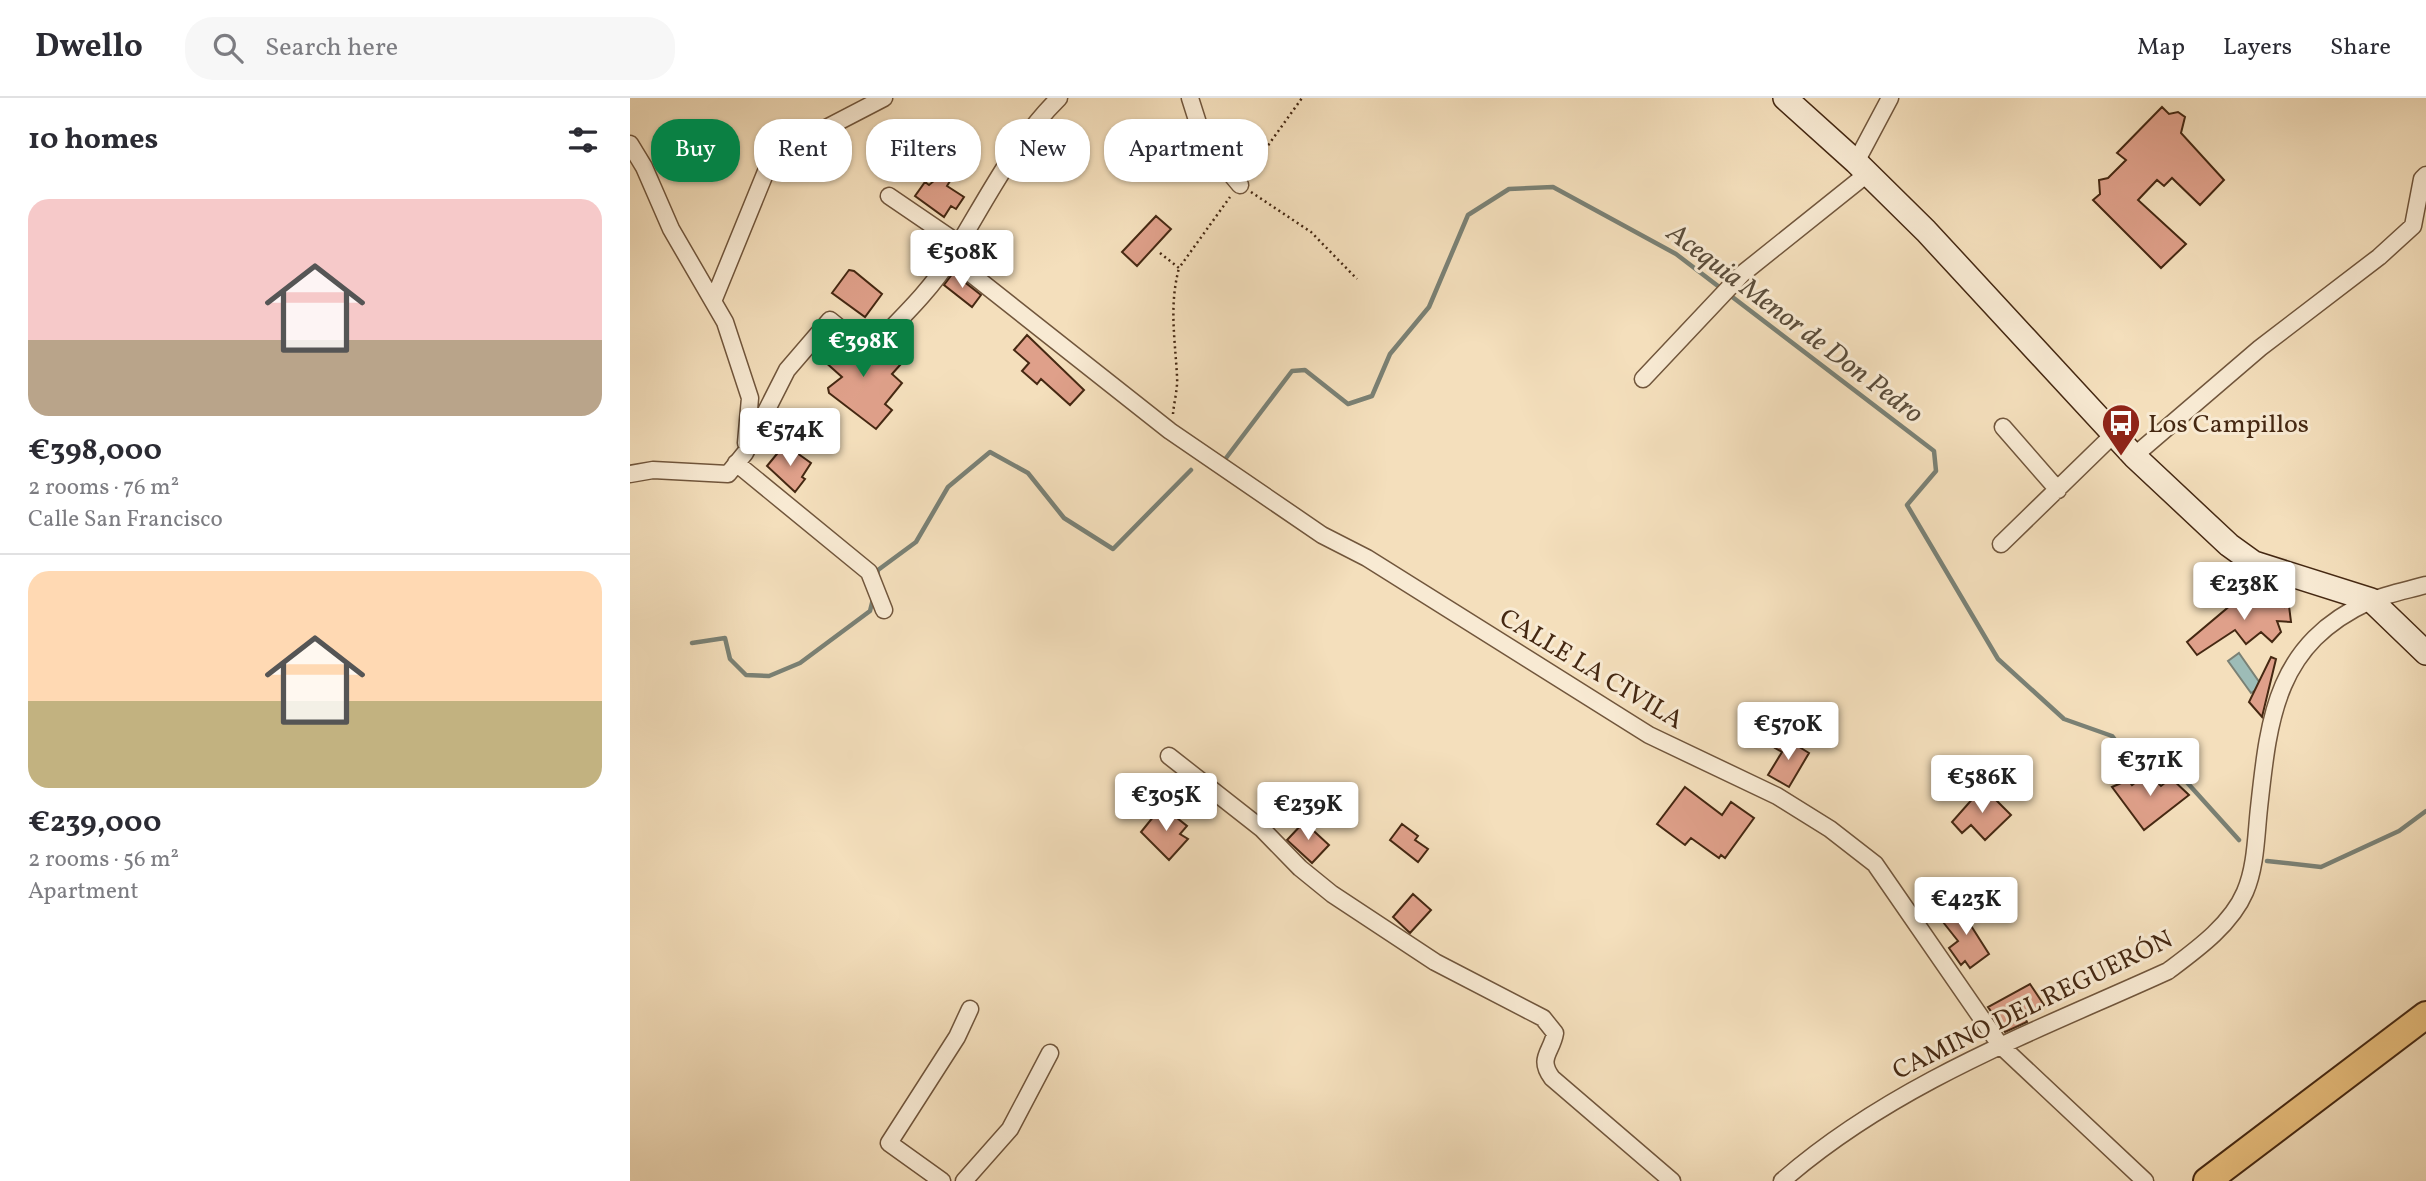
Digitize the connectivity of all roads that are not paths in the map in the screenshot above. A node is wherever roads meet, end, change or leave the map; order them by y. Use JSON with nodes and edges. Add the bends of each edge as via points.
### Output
{"nodes":[{"id":1,"x":884,"y":98,"type":"edge"},
{"id":2,"x":1059,"y":98,"type":"edge"},
{"id":3,"x":1191,"y":98,"type":"edge"},
{"id":4,"x":1784,"y":98,"type":"edge"},
{"id":5,"x":1890,"y":98,"type":"edge"},
{"id":6,"x":630,"y":144,"type":"edge"},
{"id":7,"x":1861,"y":168,"type":"junction"},
{"id":8,"x":2426,"y":175,"type":"edge"},
{"id":9,"x":1240,"y":185,"type":"road end"},
{"id":10,"x":889,"y":197,"type":"dead end"},
{"id":11,"x":954,"y":251,"type":"junction"},
{"id":12,"x":714,"y":299,"type":"junction"},
{"id":13,"x":1643,"y":379,"type":"dead end"},
{"id":14,"x":2003,"y":427,"type":"dead end"},
{"id":15,"x":2114,"y":434,"type":"junction"},
{"id":16,"x":2134,"y":456,"type":"junction"},
{"id":17,"x":740,"y":458,"type":"junction"},
{"id":18,"x":630,"y":474,"type":"edge"},
{"id":19,"x":2058,"y":490,"type":"junction"},
{"id":20,"x":2001,"y":544,"type":"dead end"},
{"id":21,"x":2426,"y":585,"type":"edge"},
{"id":22,"x":2371,"y":600,"type":"junction"},
{"id":23,"x":884,"y":610,"type":"dead end"},
{"id":24,"x":2426,"y":653,"type":"edge"},
{"id":25,"x":1170,"y":756,"type":"dead end"},
{"id":26,"x":970,"y":1009,"type":"dead end"},
{"id":27,"x":2426,"y":1015,"type":"edge"},
{"id":28,"x":2000,"y":1045,"type":"junction"},
{"id":29,"x":1050,"y":1053,"type":"dead end"},
{"id":30,"x":942,"y":1181,"type":"edge"},
{"id":31,"x":964,"y":1181,"type":"edge"},
{"id":32,"x":1672,"y":1181,"type":"edge"},
{"id":33,"x":1782,"y":1181,"type":"edge"},
{"id":34,"x":2145,"y":1181,"type":"edge"},
{"id":35,"x":2207,"y":1181,"type":"edge"}],
"edges":[{"from":1,"to":12,"type":"street","via":[[805,139],[781,146],[769,164]]},
{"from":2,"to":11,"type":"street","via":[[1014,156]]},
{"from":3,"to":9,"type":"street","via":[[1204,142]]},
{"from":4,"to":7,"type":"main road"},
{"from":5,"to":7,"type":"street"},
{"from":6,"to":12,"type":"street","via":[[671,229]]},
{"from":7,"to":13,"type":"street","via":[[1742,274]]},
{"from":7,"to":15,"type":"main road","via":[[1926,231]]},
{"from":8,"to":16,"type":"street","via":[[2413,226]]},
{"from":10,"to":11,"type":"street","name":"CALLE LA CIVILA"},
{"from":11,"to":17,"type":"street","via":[[874,346],[856,342],[830,320],[787,370]]},
{"from":11,"to":28,"type":"street","name":"CALLE LA CIVILA","via":[[1170,432],[1322,535],[1367,558],[1649,735],[1777,796],[1830,829],[1875,864]]},
{"from":12,"to":17,"type":"street","via":[[750,398]]},
{"from":14,"to":19,"type":"street"},
{"from":15,"to":16,"type":"main road"},
{"from":15,"to":19,"type":"street"},
{"from":16,"to":22,"type":"main road","via":[[2229,545],[2254,562]]},
{"from":17,"to":18,"type":"street","via":[[728,474],[653,470]]},
{"from":17,"to":23,"type":"street","via":[[869,572]]},
{"from":19,"to":20,"type":"street"},
{"from":21,"to":22,"type":"street","name":"CAMINO DEL REGUERÓN"},
{"from":22,"to":24,"type":"main road"},
{"from":22,"to":28,"type":"street","name":"CAMINO DEL REGUERÓN","via":[[2328,624],[2307,642],[2283,683],[2265,750],[2253,859],[2245,892],[2227,919],[2168,971]]},
{"from":25,"to":32,"type":"street","via":[[1262,829],[1332,894],[1453,973],[1543,1018],[1555,1033],[1544,1057],[1552,1078]]},
{"from":26,"to":30,"type":"street","via":[[889,1143]]},
{"from":27,"to":35,"type":"main road"},
{"from":28,"to":33,"type":"street","name":"CAMINO DEL REGUERÓN","via":[[1875,1111]]},
{"from":28,"to":34,"type":"street","name":"CALLE LA CIVILA"},
{"from":29,"to":31,"type":"street","via":[[1010,1129]]}]}
